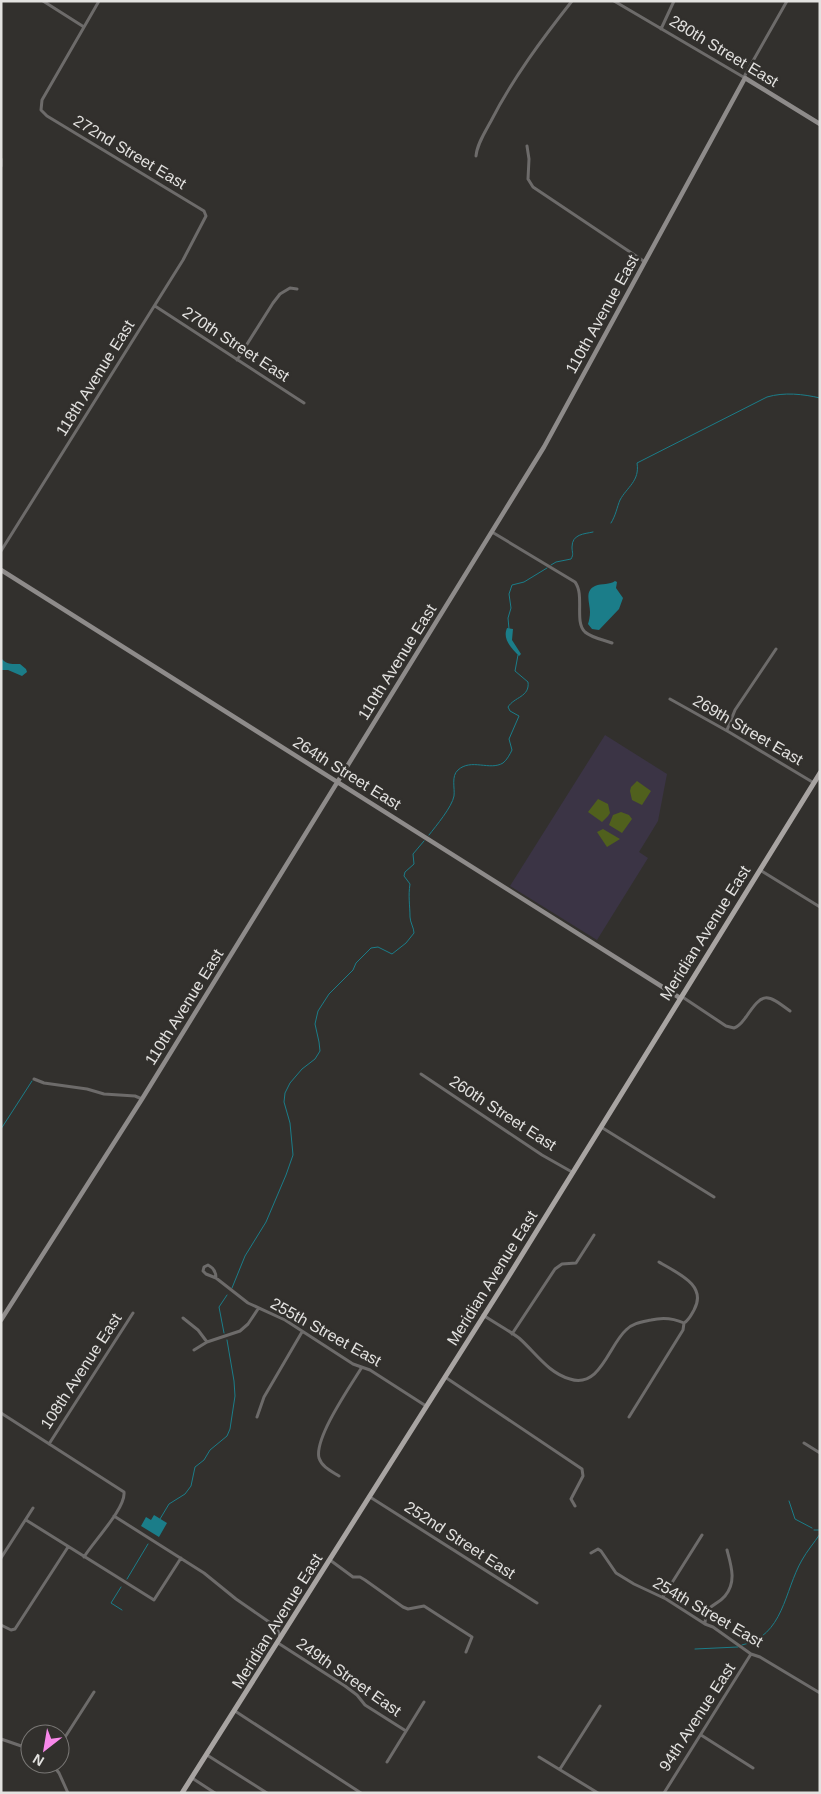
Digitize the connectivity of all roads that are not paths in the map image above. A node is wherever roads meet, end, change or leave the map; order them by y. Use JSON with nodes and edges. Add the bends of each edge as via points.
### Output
{"nodes":[{"id":1,"x":43,"y":1,"type":"edge"},
{"id":2,"x":98,"y":1,"type":"edge"},
{"id":3,"x":572,"y":1,"type":"edge"},
{"id":4,"x":614,"y":1,"type":"edge"},
{"id":5,"x":674,"y":1,"type":"edge"},
{"id":6,"x":787,"y":1,"type":"edge"},
{"id":7,"x":84,"y":27,"type":"junction"},
{"id":8,"x":660,"y":29,"type":"junction"},
{"id":9,"x":745,"y":78,"type":"junction"},
{"id":10,"x":820,"y":124,"type":"edge"},
{"id":11,"x":527,"y":146,"type":"dead end"},
{"id":12,"x":476,"y":156,"type":"dead end"},
{"id":13,"x":1,"y":159,"type":"edge"},
{"id":14,"x":1,"y":166,"type":"edge"},
{"id":15,"x":206,"y":215,"type":"joint"},
{"id":16,"x":645,"y":262,"type":"junction"},
{"id":17,"x":297,"y":289,"type":"dead end"},
{"id":18,"x":155,"y":306,"type":"junction"},
{"id":19,"x":237,"y":360,"type":"junction"},
{"id":20,"x":304,"y":403,"type":"dead end"},
{"id":21,"x":492,"y":532,"type":"junction"},
{"id":22,"x":1,"y":551,"type":"edge"},
{"id":23,"x":1,"y":570,"type":"edge"},
{"id":24,"x":612,"y":643,"type":"dead end"},
{"id":25,"x":776,"y":649,"type":"dead end"},
{"id":26,"x":670,"y":699,"type":"dead end"},
{"id":27,"x":727,"y":730,"type":"junction"},
{"id":28,"x":820,"y":773,"type":"edge"},
{"id":29,"x":338,"y":782,"type":"junction"},
{"id":30,"x":814,"y":783,"type":"junction"},
{"id":31,"x":760,"y":870,"type":"junction"},
{"id":32,"x":820,"y":907,"type":"edge"},
{"id":33,"x":680,"y":997,"type":"junction"},
{"id":34,"x":790,"y":1011,"type":"dead end"},
{"id":35,"x":421,"y":1074,"type":"dead end"},
{"id":36,"x":34,"y":1079,"type":"dead end"},
{"id":37,"x":142,"y":1099,"type":"junction"},
{"id":38,"x":601,"y":1126,"type":"junction"},
{"id":39,"x":572,"y":1172,"type":"junction"},
{"id":40,"x":714,"y":1197,"type":"dead end"},
{"id":41,"x":594,"y":1235,"type":"dead end"},
{"id":42,"x":659,"y":1262,"type":"dead end"},
{"id":43,"x":216,"y":1278,"type":"junction"},
{"id":44,"x":258,"y":1309,"type":"junction"},
{"id":45,"x":133,"y":1313,"type":"dead end"},
{"id":46,"x":483,"y":1316,"type":"junction"},
{"id":47,"x":183,"y":1318,"type":"dead end"},
{"id":48,"x":1,"y":1320,"type":"edge"},
{"id":49,"x":684,"y":1323,"type":"junction"},
{"id":50,"x":302,"y":1332,"type":"junction"},
{"id":51,"x":512,"y":1334,"type":"junction"},
{"id":52,"x":207,"y":1342,"type":"junction"},
{"id":53,"x":194,"y":1350,"type":"dead end"},
{"id":54,"x":362,"y":1367,"type":"junction"},
{"id":55,"x":445,"y":1377,"type":"junction"},
{"id":56,"x":426,"y":1406,"type":"junction"},
{"id":57,"x":2,"y":1415,"type":"edge"},
{"id":58,"x":257,"y":1417,"type":"dead end"},
{"id":59,"x":629,"y":1417,"type":"dead end"},
{"id":60,"x":804,"y":1443,"type":"dead end"},
{"id":61,"x":49,"y":1444,"type":"junction"},
{"id":62,"x":820,"y":1453,"type":"edge"},
{"id":63,"x":339,"y":1476,"type":"dead end"},
{"id":64,"x":370,"y":1497,"type":"junction"},
{"id":65,"x":575,"y":1506,"type":"dead end"},
{"id":66,"x":33,"y":1508,"type":"dead end"},
{"id":67,"x":114,"y":1516,"type":"junction"},
{"id":68,"x":26,"y":1520,"type":"junction"},
{"id":69,"x":702,"y":1535,"type":"dead end"},
{"id":70,"x":68,"y":1547,"type":"junction"},
{"id":71,"x":727,"y":1550,"type":"dead end"},
{"id":72,"x":592,"y":1553,"type":"dead end"},
{"id":73,"x":84,"y":1557,"type":"junction"},
{"id":74,"x":1,"y":1558,"type":"edge"},
{"id":75,"x":181,"y":1558,"type":"junction"},
{"id":76,"x":330,"y":1560,"type":"junction"},
{"id":77,"x":663,"y":1597,"type":"junction"},
{"id":78,"x":537,"y":1603,"type":"dead end"},
{"id":79,"x":705,"y":1624,"type":"junction"},
{"id":80,"x":1,"y":1625,"type":"edge"},
{"id":81,"x":279,"y":1642,"type":"junction"},
{"id":82,"x":466,"y":1652,"type":"dead end"},
{"id":83,"x":751,"y":1654,"type":"junction"},
{"id":84,"x":94,"y":1692,"type":"dead end"},
{"id":85,"x":820,"y":1693,"type":"edge"},
{"id":86,"x":424,"y":1702,"type":"dead end"},
{"id":87,"x":600,"y":1706,"type":"dead end"},
{"id":88,"x":235,"y":1711,"type":"junction"},
{"id":89,"x":70,"y":1729,"type":"edge"},
{"id":90,"x":406,"y":1731,"type":"junction"},
{"id":91,"x":701,"y":1735,"type":"junction"},
{"id":92,"x":1,"y":1740,"type":"edge"},
{"id":93,"x":20,"y":1746,"type":"edge"},
{"id":94,"x":207,"y":1755,"type":"junction"},
{"id":95,"x":539,"y":1757,"type":"dead end"},
{"id":96,"x":387,"y":1762,"type":"dead end"},
{"id":97,"x":753,"y":1768,"type":"dead end"},
{"id":98,"x":560,"y":1769,"type":"junction"},
{"id":99,"x":59,"y":1774,"type":"edge"},
{"id":100,"x":192,"y":1778,"type":"junction"},
{"id":101,"x":68,"y":1793,"type":"edge"},
{"id":102,"x":182,"y":1793,"type":"edge"},
{"id":103,"x":215,"y":1793,"type":"edge"},
{"id":104,"x":267,"y":1793,"type":"edge"},
{"id":105,"x":361,"y":1793,"type":"edge"},
{"id":106,"x":598,"y":1793,"type":"edge"},
{"id":107,"x":664,"y":1793,"type":"edge"}],
"edges":[{"from":1,"to":7,"type":"street"},
{"from":2,"to":7,"type":"street"},
{"from":3,"to":12,"type":"street","via":[[520,70],[485,132]]},
{"from":4,"to":8,"type":"street","name":"280th Street East"},
{"from":5,"to":8,"type":"street"},
{"from":6,"to":9,"type":"street","name":"110th Avenue East"},
{"from":7,"to":15,"type":"street","name":"272nd Street East","via":[[42,100],[41,110]]},
{"from":8,"to":9,"type":"street","name":"280th Street East"},
{"from":9,"to":10,"type":"street","name":"280th Street East"},
{"from":9,"to":16,"type":"street","name":"110th Avenue East"},
{"from":11,"to":16,"type":"street","via":[[528,179],[533,187]]},
{"from":13,"to":14,"type":"street"},
{"from":15,"to":18,"type":"street","name":"118th Avenue East"},
{"from":16,"to":21,"type":"street","name":"110th Avenue East","via":[[544,447]]},
{"from":17,"to":19,"type":"street","via":[[290,288],[278,297]]},
{"from":18,"to":19,"type":"street","name":"270th Street East"},
{"from":18,"to":22,"type":"street","name":"118th Avenue East"},
{"from":19,"to":20,"type":"street","name":"270th Street East"},
{"from":21,"to":24,"type":"street","via":[[575,582],[579,590],[583,630]]},
{"from":21,"to":29,"type":"street","name":"110th Avenue East"},
{"from":23,"to":29,"type":"street","name":"264th Street East"},
{"from":25,"to":27,"type":"street","via":[[735,710]]},
{"from":26,"to":27,"type":"street","name":"269th Street East"},
{"from":27,"to":30,"type":"street","name":"269th Street East"},
{"from":28,"to":30,"type":"main road","name":"Meridian Avenue East"},
{"from":29,"to":33,"type":"street","name":"264th Street East"},
{"from":29,"to":37,"type":"street","name":"110th Avenue East"},
{"from":30,"to":31,"type":"main road","name":"Meridian Avenue East"},
{"from":31,"to":32,"type":"street"},
{"from":31,"to":33,"type":"main road","name":"Meridian Avenue East"},
{"from":33,"to":34,"type":"street","via":[[734,1028],[763,998],[770,998]]},
{"from":33,"to":38,"type":"main road","name":"Meridian Avenue East"},
{"from":35,"to":39,"type":"street","name":"260th Street East"},
{"from":36,"to":37,"type":"street","via":[[52,1085]]},
{"from":37,"to":48,"type":"street","name":"110th Avenue East"},
{"from":38,"to":39,"type":"main road","name":"Meridian Avenue East"},
{"from":38,"to":40,"type":"street"},
{"from":39,"to":46,"type":"main road","name":"Meridian Avenue East"},
{"from":41,"to":51,"type":"street","via":[[576,1263],[557,1267]]},
{"from":42,"to":49,"type":"street","via":[[689,1281],[695,1289],[698,1300]]},
{"from":43,"to":43,"type":"street","name":"255th Street East","via":[[204,1273],[204,1267],[213,1268]]},
{"from":43,"to":44,"type":"street","name":"255th Street East"},
{"from":44,"to":50,"type":"street","name":"255th Street East","via":[[279,1317]]},
{"from":44,"to":52,"type":"street","via":[[240,1331]]},
{"from":45,"to":61,"type":"street","name":"108th Avenue East"},
{"from":46,"to":51,"type":"street"},
{"from":46,"to":55,"type":"main road","name":"Meridian Avenue East"},
{"from":47,"to":52,"type":"street"},
{"from":49,"to":51,"type":"street","via":[[663,1318],[630,1326],[594,1373],[582,1380],[569,1379],[556,1372]]},
{"from":49,"to":59,"type":"street","via":[[683,1330]]},
{"from":50,"to":54,"type":"street","name":"255th Street East"},
{"from":50,"to":58,"type":"street","via":[[264,1396]]},
{"from":52,"to":53,"type":"street"},
{"from":54,"to":56,"type":"street","name":"255th Street East"},
{"from":54,"to":63,"type":"street","via":[[320,1442],[322,1462]]},
{"from":55,"to":56,"type":"main road","name":"Meridian Avenue East"},
{"from":55,"to":65,"type":"street","via":[[577,1464],[584,1472],[571,1497]]},
{"from":56,"to":64,"type":"main road","name":"Meridian Avenue East"},
{"from":57,"to":61,"type":"street"},
{"from":60,"to":62,"type":"street"},
{"from":61,"to":67,"type":"street","via":[[124,1492]]},
{"from":64,"to":76,"type":"main road","name":"Meridian Avenue East"},
{"from":64,"to":78,"type":"street","name":"252nd Street East"},
{"from":66,"to":68,"type":"street"},
{"from":67,"to":73,"type":"street"},
{"from":67,"to":75,"type":"street"},
{"from":68,"to":70,"type":"street"},
{"from":68,"to":74,"type":"street"},
{"from":69,"to":77,"type":"street"},
{"from":70,"to":73,"type":"street"},
{"from":70,"to":80,"type":"street","via":[[17,1627],[13,1630]]},
{"from":71,"to":79,"type":"street","via":[[733,1572],[731,1583],[725,1596],[710,1608]]},
{"from":72,"to":77,"type":"street","name":"254th Street East","via":[[598,1549],[602,1551],[616,1573]]},
{"from":73,"to":75,"type":"street","via":[[154,1600]]},
{"from":75,"to":81,"type":"street","via":[[268,1621],[277,1629]]},
{"from":76,"to":81,"type":"main road","name":"Meridian Avenue East"},
{"from":76,"to":82,"type":"street","via":[[403,1607],[424,1606],[464,1631],[472,1637]]},
{"from":77,"to":79,"type":"street","name":"254th Street East"},
{"from":79,"to":83,"type":"street","name":"254th Street East"},
{"from":81,"to":88,"type":"main road","name":"Meridian Avenue East"},
{"from":81,"to":90,"type":"street","name":"249th Street East"},
{"from":83,"to":85,"type":"street","name":"254th Street East"},
{"from":83,"to":91,"type":"street","name":"94th Avenue East"},
{"from":84,"to":89,"type":"street"},
{"from":86,"to":90,"type":"street"},
{"from":87,"to":98,"type":"street"},
{"from":88,"to":94,"type":"main road","name":"Meridian Avenue East"},
{"from":88,"to":105,"type":"street"},
{"from":90,"to":96,"type":"street"},
{"from":91,"to":97,"type":"street"},
{"from":91,"to":107,"type":"street","name":"94th Avenue East"},
{"from":92,"to":93,"type":"street"},
{"from":94,"to":100,"type":"main road","name":"Meridian Avenue East"},
{"from":94,"to":104,"type":"street"},
{"from":95,"to":98,"type":"street"},
{"from":98,"to":106,"type":"street"},
{"from":99,"to":101,"type":"street"},
{"from":100,"to":102,"type":"main road","name":"Meridian Avenue East"},
{"from":100,"to":103,"type":"street"}]}
